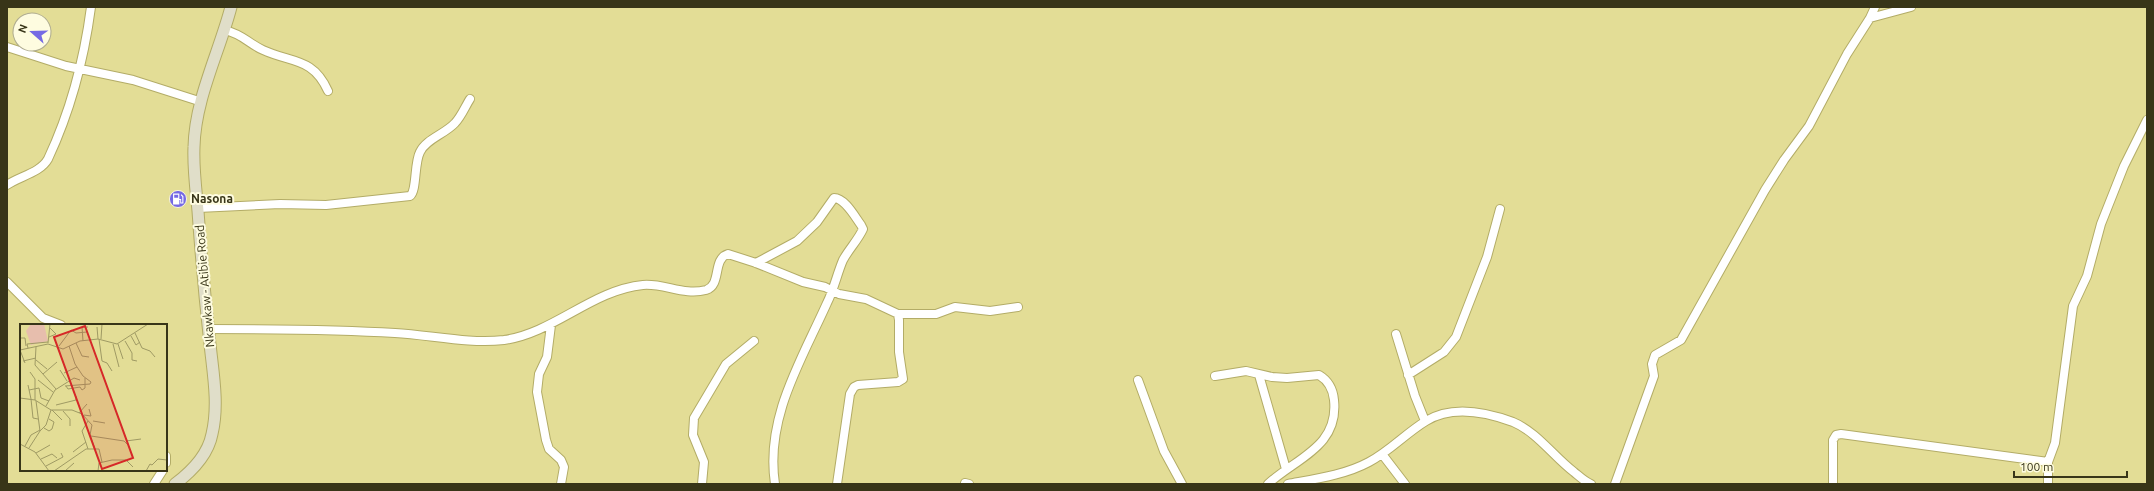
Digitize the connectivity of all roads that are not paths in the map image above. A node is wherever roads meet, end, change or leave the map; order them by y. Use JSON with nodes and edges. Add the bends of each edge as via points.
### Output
{"nodes":[{"id":1,"x":91,"y":7,"type":"edge"},
{"id":2,"x":231,"y":7,"type":"edge"},
{"id":3,"x":1875,"y":7,"type":"edge"},
{"id":4,"x":1911,"y":7,"type":"edge"},
{"id":5,"x":1870,"y":18,"type":"junction"},
{"id":6,"x":225,"y":30,"type":"junction"},
{"id":7,"x":7,"y":47,"type":"edge"},
{"id":8,"x":81,"y":69,"type":"junction"},
{"id":9,"x":328,"y":91,"type":"dead end"},
{"id":10,"x":470,"y":99,"type":"dead end"},
{"id":11,"x":202,"y":102,"type":"junction"},
{"id":12,"x":2147,"y":120,"type":"edge"},
{"id":13,"x":7,"y":185,"type":"edge"},
{"id":14,"x":198,"y":208,"type":"junction"},
{"id":15,"x":1500,"y":209,"type":"dead end"},
{"id":16,"x":756,"y":263,"type":"junction"},
{"id":17,"x":7,"y":282,"type":"edge"},
{"id":18,"x":832,"y":292,"type":"junction"},
{"id":19,"x":1018,"y":307,"type":"dead end"},
{"id":20,"x":898,"y":314,"type":"junction"},
{"id":21,"x":58,"y":324,"type":"edge"},
{"id":22,"x":551,"y":325,"type":"junction"},
{"id":23,"x":208,"y":329,"type":"junction"},
{"id":24,"x":1396,"y":334,"type":"dead end"},
{"id":25,"x":754,"y":341,"type":"dead end"},
{"id":26,"x":1259,"y":375,"type":"junction"},
{"id":27,"x":1408,"y":375,"type":"junction"},
{"id":28,"x":1215,"y":376,"type":"dead end"},
{"id":29,"x":1138,"y":380,"type":"dead end"},
{"id":30,"x":1425,"y":421,"type":"junction"},
{"id":31,"x":1382,"y":454,"type":"junction"},
{"id":32,"x":2048,"y":462,"type":"junction"},
{"id":33,"x":1286,"y":469,"type":"junction"},
{"id":34,"x":162,"y":471,"type":"edge"},
{"id":35,"x":154,"y":484,"type":"edge"},
{"id":36,"x":175,"y":484,"type":"edge"},
{"id":37,"x":561,"y":484,"type":"edge"},
{"id":38,"x":702,"y":484,"type":"edge"},
{"id":39,"x":775,"y":484,"type":"edge"},
{"id":40,"x":837,"y":484,"type":"edge"},
{"id":41,"x":1182,"y":484,"type":"edge"},
{"id":42,"x":1268,"y":484,"type":"edge"},
{"id":43,"x":1288,"y":484,"type":"edge"},
{"id":44,"x":1405,"y":484,"type":"edge"},
{"id":45,"x":1591,"y":484,"type":"edge"},
{"id":46,"x":1615,"y":484,"type":"edge"},
{"id":47,"x":1833,"y":484,"type":"edge"},
{"id":48,"x":2048,"y":484,"type":"edge"}],
"edges":[{"from":1,"to":8,"type":"street"},
{"from":2,"to":6,"type":"main road","name":"Nkawkaw - Atibie Road"},
{"from":3,"to":5,"type":"street"},
{"from":4,"to":5,"type":"street"},
{"from":5,"to":46,"type":"street","via":[[1847,54],[1809,126],[1765,190],[1681,340],[1655,355],[1652,364],[1654,376]]},
{"from":6,"to":9,"type":"street","via":[[238,33],[263,50],[307,65],[322,79]]},
{"from":6,"to":11,"type":"main road","name":"Nkawkaw - Atibie Road"},
{"from":7,"to":8,"type":"street"},
{"from":8,"to":11,"type":"street","via":[[133,80]]},
{"from":8,"to":13,"type":"street","via":[[57,141],[45,164]]},
{"from":10,"to":14,"type":"street","via":[[456,122],[424,146],[419,153],[414,174],[414,191],[410,196],[320,206],[280,204]]},
{"from":11,"to":14,"type":"main road","name":"Nkawkaw - Atibie Road","via":[[194,148]]},
{"from":12,"to":32,"type":"street","via":[[2124,166],[2101,224],[2087,276],[2073,306],[2055,443]]},
{"from":14,"to":23,"type":"main road","name":"Nkawkaw - Atibie Road"},
{"from":15,"to":27,"type":"street","via":[[1487,257],[1456,337],[1444,352]]},
{"from":16,"to":18,"type":"street","via":[[803,282],[825,287]]},
{"from":16,"to":18,"type":"street","via":[[797,241],[817,222],[830,200],[838,198],[863,229],[843,261]]},
{"from":16,"to":22,"type":"street","via":[[728,254],[718,267],[710,289],[690,292],[638,286],[597,300]]},
{"from":17,"to":21,"type":"street","via":[[43,318]]},
{"from":18,"to":20,"type":"street","via":[[866,299]]},
{"from":18,"to":39,"type":"street","via":[[796,369],[777,422],[773,447]]},
{"from":19,"to":20,"type":"street","via":[[990,311],[955,307],[936,314]]},
{"from":20,"to":40,"type":"street","via":[[903,379],[898,382],[854,387],[850,394]]},
{"from":22,"to":23,"type":"street","via":[[519,336],[493,340],[350,331]]},
{"from":22,"to":37,"type":"street","via":[[547,356],[539,374],[537,392],[547,444],[564,467]]},
{"from":23,"to":36,"type":"main road","name":"Nkawkaw - Atibie Road","via":[[215,405],[212,436],[199,461]]},
{"from":24,"to":27,"type":"street"},
{"from":25,"to":38,"type":"street","via":[[726,364],[694,418],[693,435],[704,462]]},
{"from":26,"to":28,"type":"street","via":[[1246,371]]},
{"from":26,"to":33,"type":"street"},
{"from":26,"to":33,"type":"street","via":[[1287,378],[1319,375],[1329,383],[1334,392],[1334,415],[1328,434],[1320,447]]},
{"from":27,"to":30,"type":"street"},
{"from":29,"to":41,"type":"street","via":[[1164,451]]},
{"from":30,"to":31,"type":"street"},
{"from":30,"to":45,"type":"street","via":[[1464,410],[1512,422],[1532,433],[1559,460]]},
{"from":31,"to":43,"type":"street","via":[[1359,467],[1341,473]]},
{"from":31,"to":44,"type":"street"},
{"from":32,"to":47,"type":"street","via":[[1841,434],[1836,435],[1833,440]]},
{"from":32,"to":48,"type":"street"},
{"from":33,"to":42,"type":"street"},
{"from":34,"to":35,"type":"street"}]}
